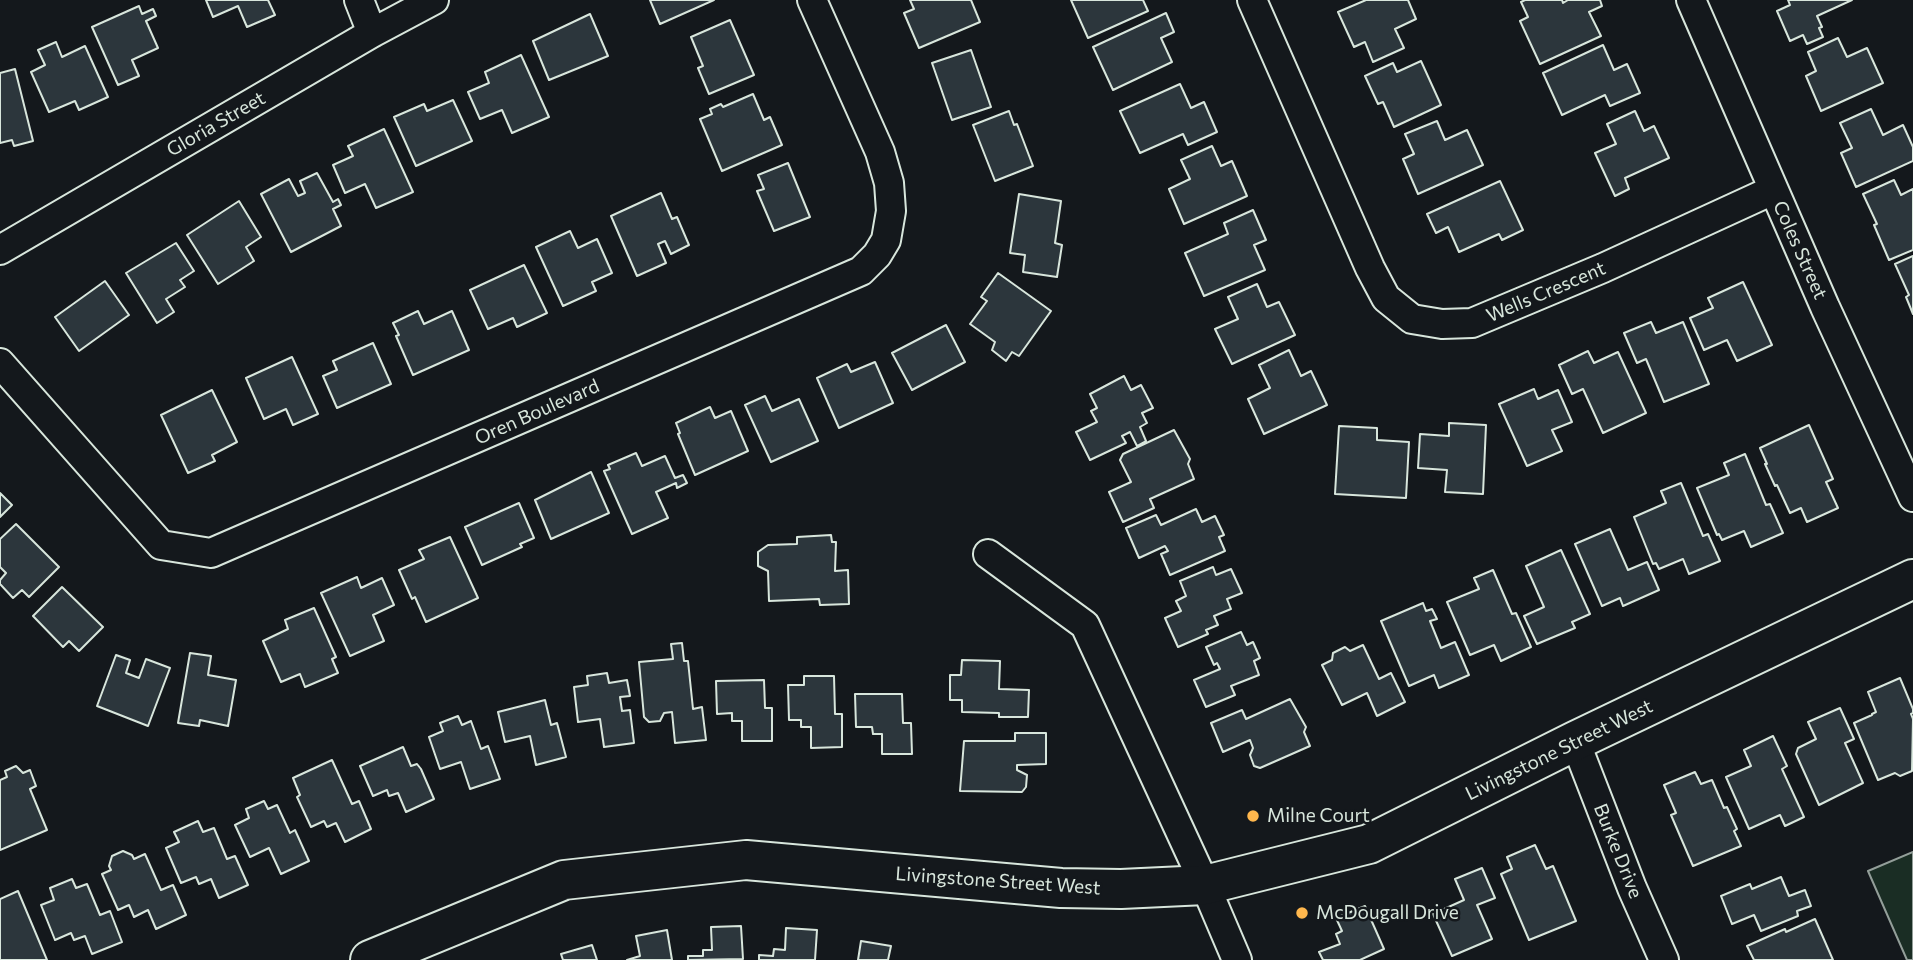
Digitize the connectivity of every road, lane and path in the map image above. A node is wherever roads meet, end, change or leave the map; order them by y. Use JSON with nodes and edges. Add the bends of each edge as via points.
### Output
{"nodes":[{"id":1,"x":359,"y":0,"type":"edge"},
{"id":2,"x":434,"y":0,"type":"edge"},
{"id":3,"x":813,"y":0,"type":"edge"},
{"id":4,"x":1252,"y":0,"type":"edge"},
{"id":5,"x":1691,"y":0,"type":"edge"},
{"id":6,"x":372,"y":33,"type":"junction"},
{"id":7,"x":1773,"y":190,"type":"junction"},
{"id":8,"x":0,"y":250,"type":"edge"},
{"id":9,"x":0,"y":363,"type":"edge"},
{"id":10,"x":1913,"y":497,"type":"edge"},
{"id":11,"x":988,"y":554,"type":"dead end"},
{"id":12,"x":1913,"y":579,"type":"edge"},
{"id":13,"x":1575,"y":741,"type":"junction"},
{"id":14,"x":1205,"y":885,"type":"junction"},
{"id":15,"x":370,"y":960,"type":"edge"},
{"id":16,"x":1237,"y":960,"type":"edge"},
{"id":17,"x":1664,"y":960,"type":"edge"}],
"edges":[{"from":1,"to":6,"type":"street"},
{"from":2,"to":6,"type":"street","name":"Gloria Street"},
{"from":3,"to":9,"type":"street","name":"Oren Boulevard","via":[[880,152],[889,183],[886,240],[861,271],[211,553],[162,545]]},
{"from":4,"to":7,"type":"street","name":"Wells Crescent","via":[[1370,268],[1387,298],[1412,319],[1472,323]]},
{"from":5,"to":7,"type":"street","name":"Coles Street"},
{"from":6,"to":8,"type":"street","name":"Gloria Street"},
{"from":7,"to":10,"type":"street","name":"Coles Street"},
{"from":11,"to":14,"type":"street","via":[[1085,625]]},
{"from":12,"to":13,"type":"street","name":"Livingstone Street West"},
{"from":13,"to":14,"type":"street","name":"Livingstone Street West","via":[[1369,844]]},
{"from":13,"to":17,"type":"street","name":"Burke Drive"},
{"from":14,"to":15,"type":"street","name":"Livingstone Street West","via":[[1061,888],[746,860],[564,880]]},
{"from":14,"to":16,"type":"street"}]}
